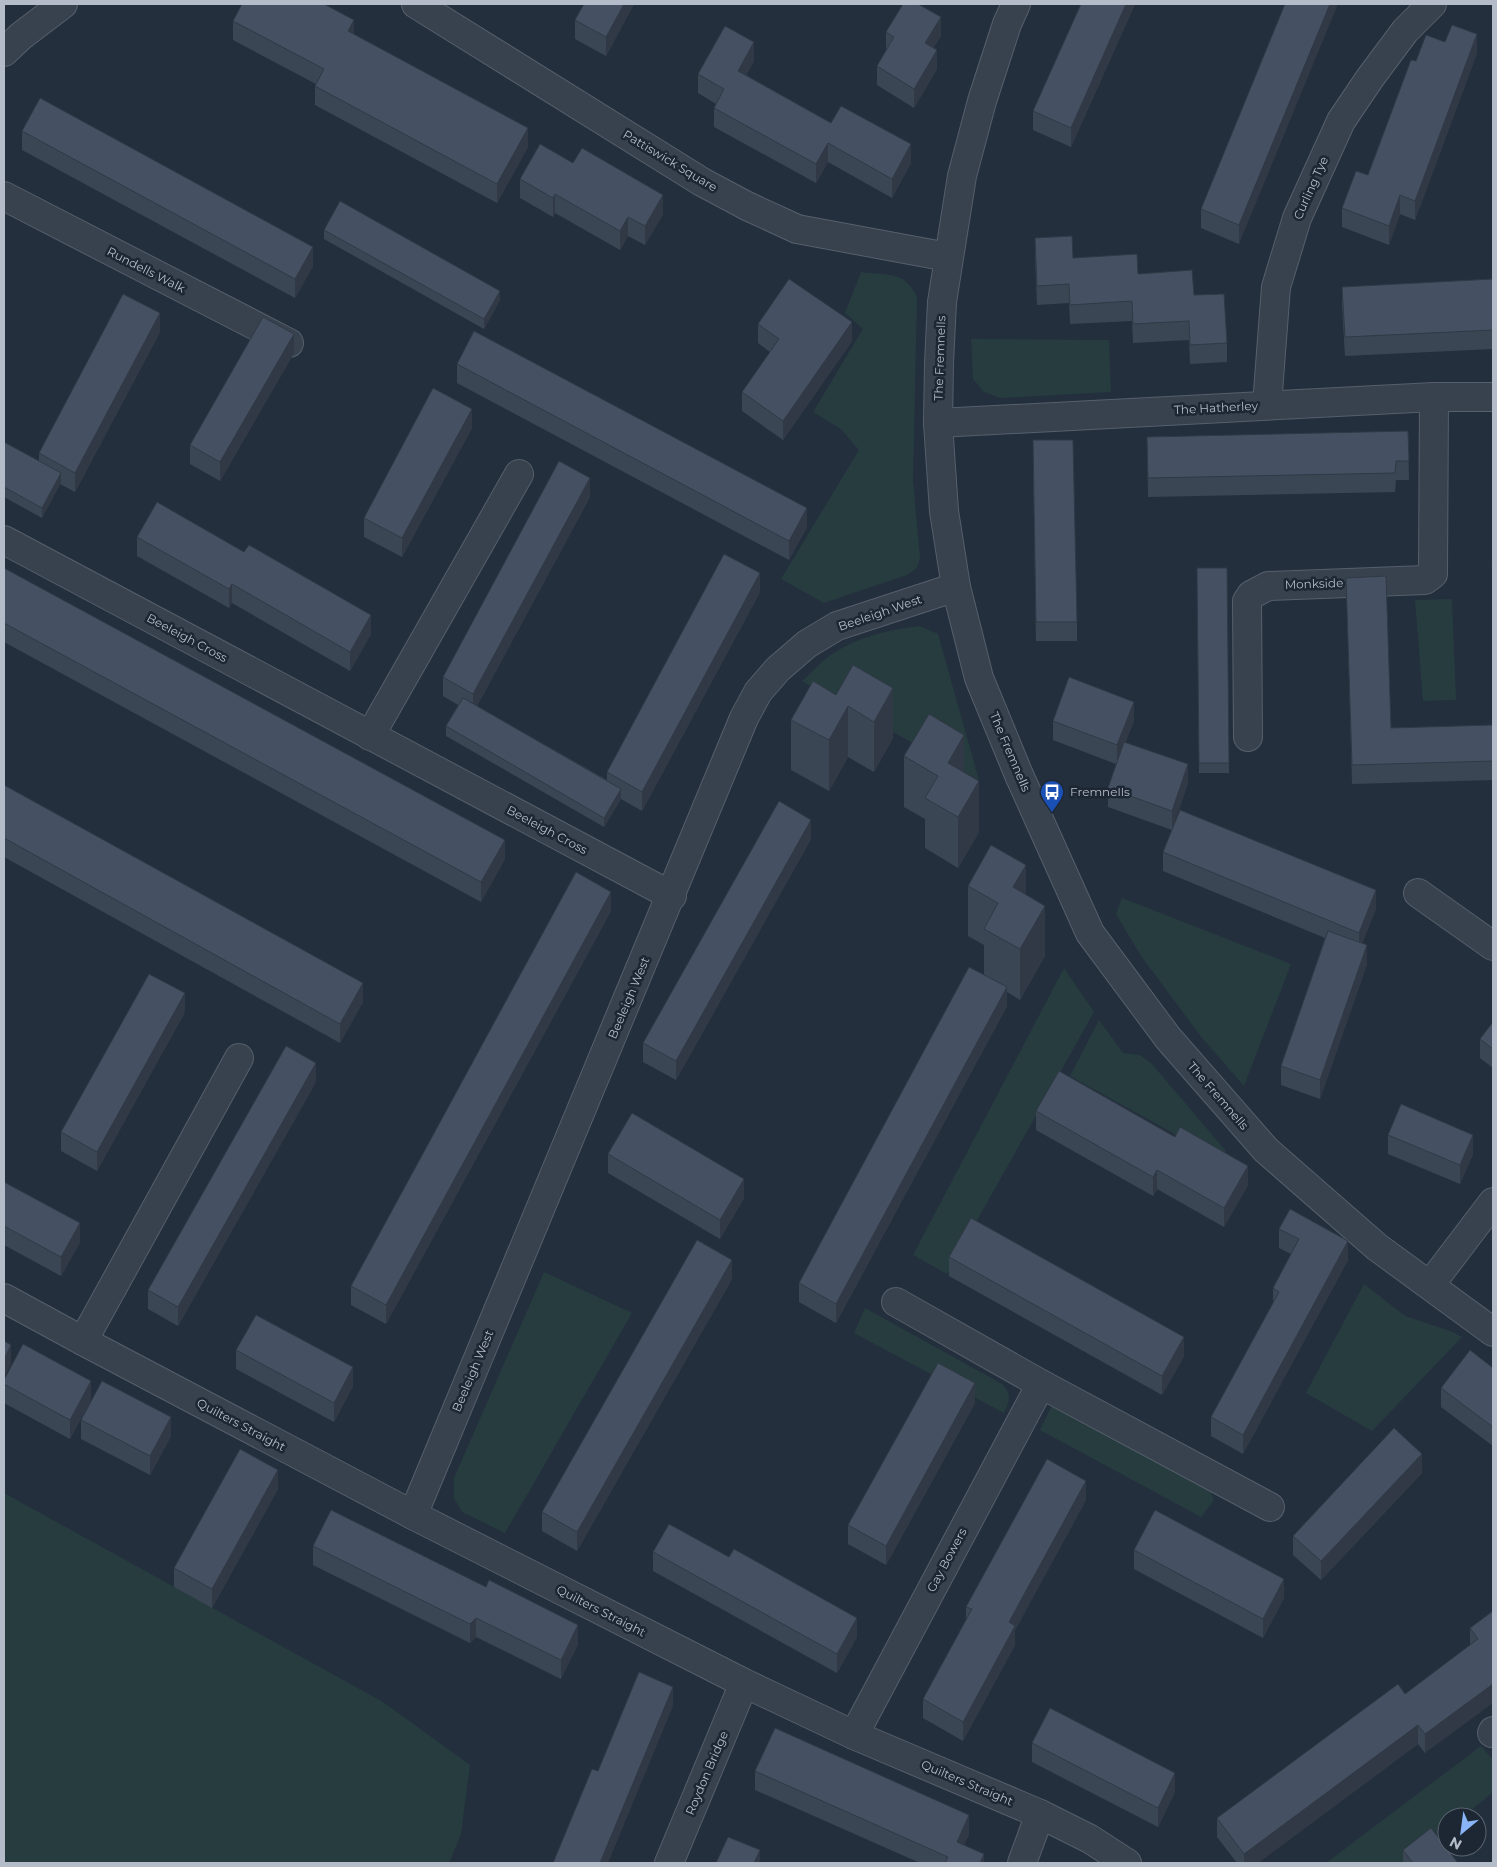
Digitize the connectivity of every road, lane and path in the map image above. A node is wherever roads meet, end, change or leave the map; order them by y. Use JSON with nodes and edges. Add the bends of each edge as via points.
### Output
{"nodes":[{"id":1,"x":63,"y":4,"type":"edge"},
{"id":2,"x":416,"y":4,"type":"edge"},
{"id":3,"x":1016,"y":4,"type":"edge"},
{"id":4,"x":1432,"y":4,"type":"edge"},
{"id":5,"x":4,"y":52,"type":"edge"},
{"id":6,"x":4,"y":196,"type":"edge"},
{"id":7,"x":948,"y":257,"type":"junction"},
{"id":8,"x":289,"y":343,"type":"edge"},
{"id":9,"x":1434,"y":397,"type":"junction"},
{"id":10,"x":1493,"y":397,"type":"edge"},
{"id":11,"x":1268,"y":405,"type":"junction"},
{"id":12,"x":938,"y":423,"type":"junction"},
{"id":13,"x":519,"y":474,"type":"dead end"},
{"id":14,"x":4,"y":540,"type":"edge"},
{"id":15,"x":956,"y":587,"type":"junction"},
{"id":16,"x":370,"y":736,"type":"junction"},
{"id":17,"x":1248,"y":737,"type":"dead end"},
{"id":18,"x":1418,"y":893,"type":"dead end"},
{"id":19,"x":672,"y":896,"type":"junction"},
{"id":20,"x":1493,"y":946,"type":"edge"},
{"id":21,"x":239,"y":1058,"type":"dead end"},
{"id":22,"x":1493,"y":1202,"type":"edge"},
{"id":23,"x":1430,"y":1285,"type":"junction"},
{"id":24,"x":4,"y":1298,"type":"edge"},
{"id":25,"x":896,"y":1302,"type":"dead end"},
{"id":26,"x":1493,"y":1332,"type":"edge"},
{"id":27,"x":83,"y":1341,"type":"junction"},
{"id":28,"x":1041,"y":1384,"type":"junction"},
{"id":29,"x":1270,"y":1506,"type":"dead end"},
{"id":30,"x":413,"y":1515,"type":"junction"},
{"id":31,"x":744,"y":1683,"type":"junction"},
{"id":32,"x":854,"y":1735,"type":"junction"},
{"id":33,"x":1040,"y":1814,"type":"junction"},
{"id":34,"x":670,"y":1863,"type":"edge"},
{"id":35,"x":1022,"y":1863,"type":"edge"},
{"id":36,"x":1127,"y":1863,"type":"edge"}],
"edges":[{"from":1,"to":5,"type":"street"},
{"from":2,"to":7,"type":"street","name":"Pattiswick Square","via":[[702,182],[796,229]]},
{"from":3,"to":7,"type":"street","name":"The Fremnells","via":[[990,75],[964,166]]},
{"from":4,"to":11,"type":"street","name":"Curling Tye","via":[[1405,30],[1341,121],[1297,218],[1276,287]]},
{"from":6,"to":8,"type":"street","name":"Rundells Walk"},
{"from":7,"to":12,"type":"street","name":"The Fremnells","via":[[938,363]]},
{"from":9,"to":10,"type":"street","name":"The Hatherley"},
{"from":9,"to":11,"type":"street","name":"The Hatherley"},
{"from":9,"to":17,"type":"street","name":"Monkside","via":[[1433,574],[1425,580],[1268,586],[1251,595],[1247,601]]},
{"from":11,"to":12,"type":"street","name":"The Hatherley"},
{"from":12,"to":15,"type":"street","name":"The Fremnells","via":[[944,511]]},
{"from":13,"to":16,"type":"street"},
{"from":14,"to":16,"type":"street","name":"Beeleigh Cross"},
{"from":15,"to":19,"type":"street","name":"Beeleigh West","via":[[837,626],[807,644],[778,669],[758,692],[744,718]]},
{"from":15,"to":23,"type":"street","name":"The Fremnells","via":[[979,678],[1018,775],[1090,934],[1168,1038],[1266,1150],[1377,1247]]},
{"from":16,"to":19,"type":"street","name":"Beeleigh Cross"},
{"from":18,"to":20,"type":"street"},
{"from":19,"to":30,"type":"street","name":"Beeleigh West"},
{"from":21,"to":27,"type":"street"},
{"from":22,"to":23,"type":"street"},
{"from":23,"to":26,"type":"street","name":"The Fremnells"},
{"from":24,"to":27,"type":"street","name":"Quilters Straight"},
{"from":25,"to":28,"type":"street"},
{"from":27,"to":30,"type":"street","name":"Quilters Straight"},
{"from":28,"to":29,"type":"street"},
{"from":28,"to":32,"type":"street","name":"Gay Bowers"},
{"from":30,"to":31,"type":"street","name":"Quilters Straight"},
{"from":31,"to":32,"type":"street","name":"Quilters Straight"},
{"from":31,"to":34,"type":"street","name":"Roydon Bridge"},
{"from":32,"to":33,"type":"street","name":"Quilters Straight"},
{"from":33,"to":35,"type":"street"},
{"from":33,"to":36,"type":"street","name":"Quilters Straight","via":[[1090,1839]]}]}
